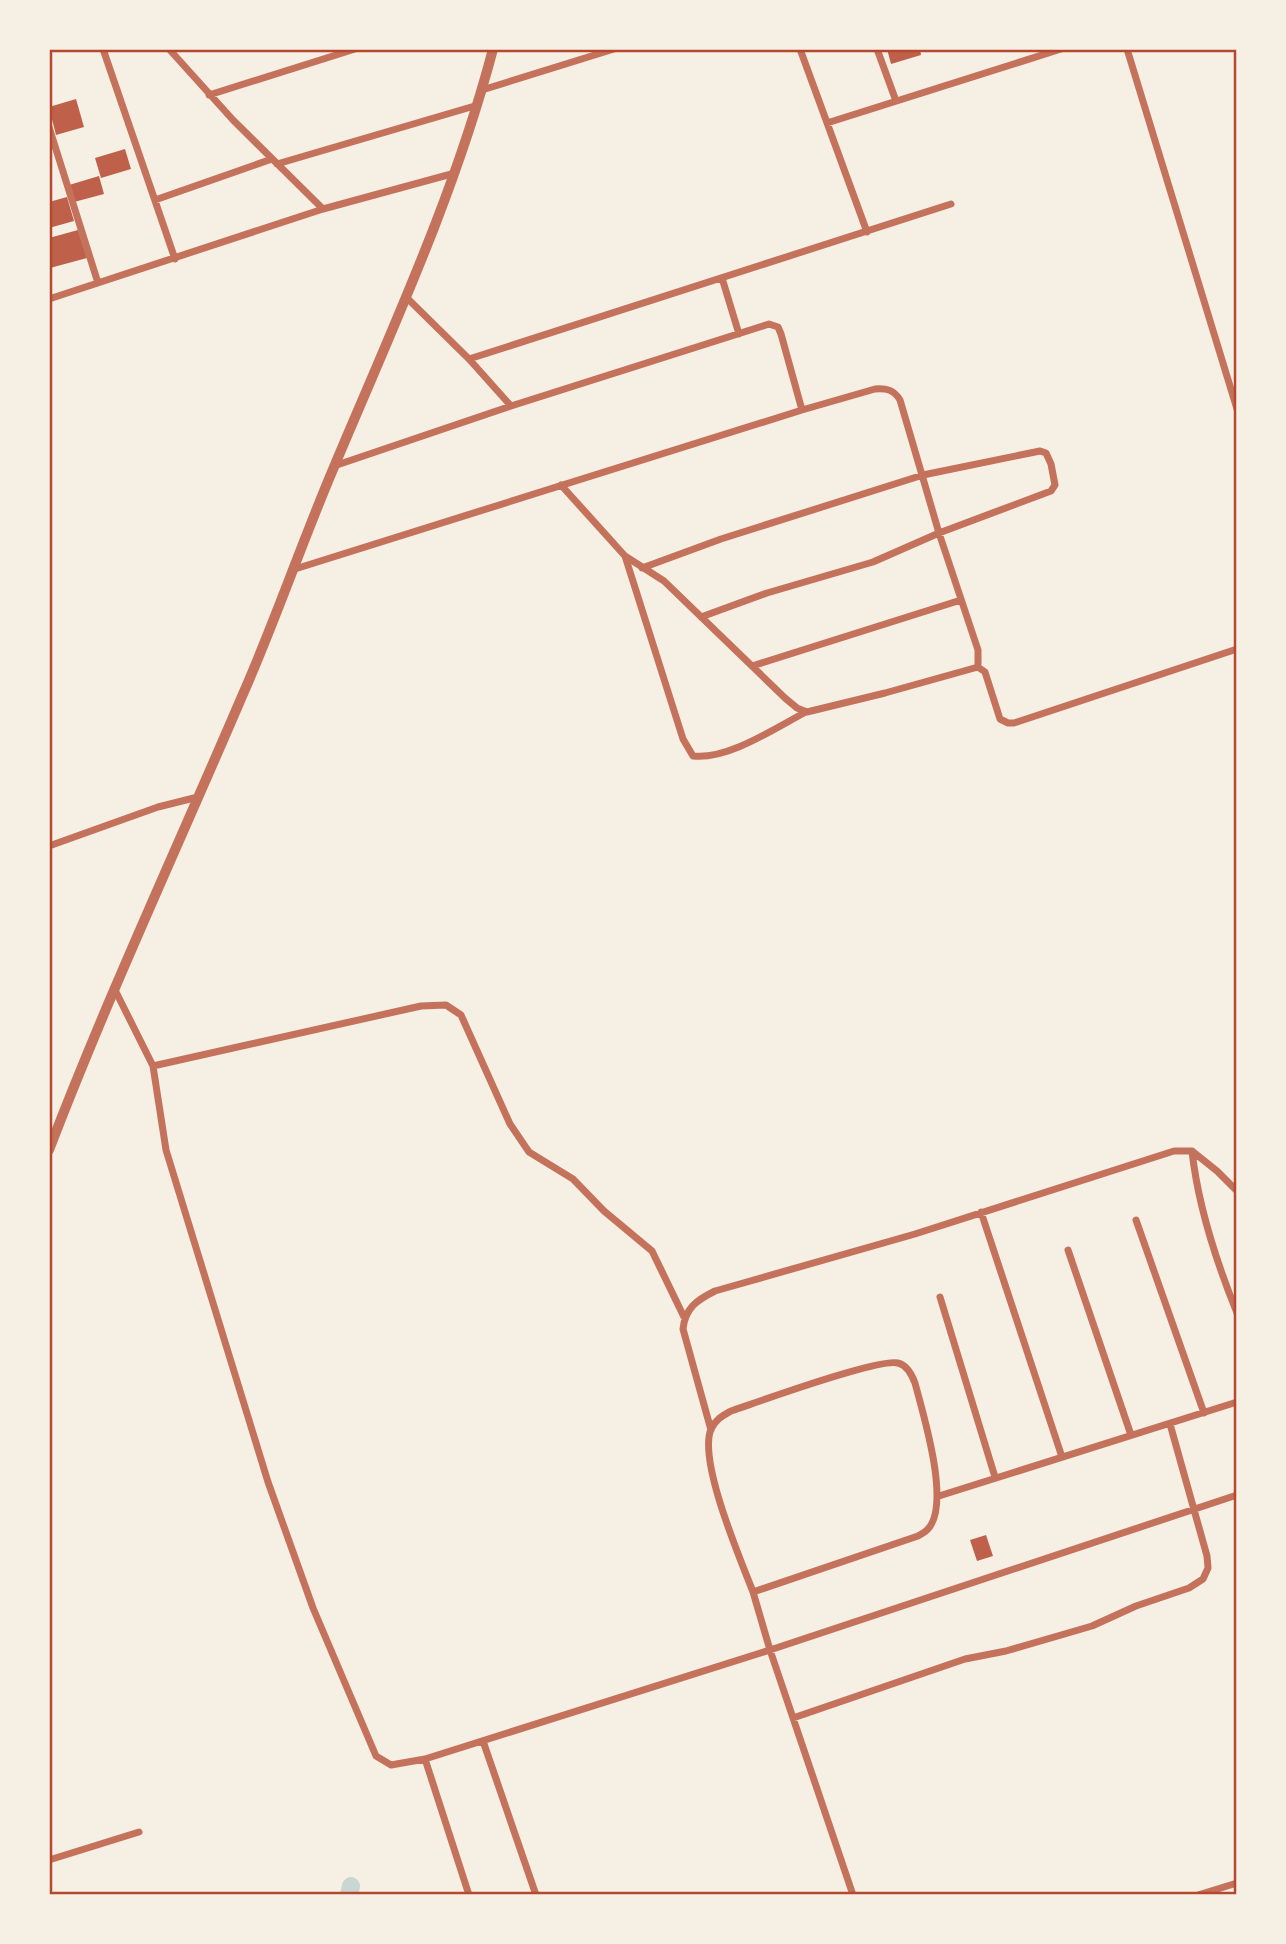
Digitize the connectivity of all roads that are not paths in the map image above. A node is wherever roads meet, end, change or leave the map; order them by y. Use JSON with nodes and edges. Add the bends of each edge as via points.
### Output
{"nodes":[{"id":1,"x":103,"y":49,"type":"edge"},
{"id":2,"x":169,"y":49,"type":"edge"},
{"id":3,"x":355,"y":49,"type":"edge"},
{"id":4,"x":493,"y":49,"type":"edge"},
{"id":5,"x":614,"y":49,"type":"edge"},
{"id":6,"x":800,"y":49,"type":"edge"},
{"id":7,"x":877,"y":49,"type":"edge"},
{"id":8,"x":1061,"y":49,"type":"edge"},
{"id":9,"x":1127,"y":49,"type":"edge"},
{"id":10,"x":482,"y":90,"type":"junction"},
{"id":11,"x":209,"y":95,"type":"junction"},
{"id":12,"x":896,"y":100,"type":"junction"},
{"id":13,"x":478,"y":104,"type":"junction"},
{"id":14,"x":827,"y":123,"type":"junction"},
{"id":15,"x":49,"y":127,"type":"edge"},
{"id":16,"x":275,"y":162,"type":"junction"},
{"id":17,"x":455,"y":173,"type":"junction"},
{"id":18,"x":155,"y":200,"type":"junction"},
{"id":19,"x":951,"y":204,"type":"dead end"},
{"id":20,"x":323,"y":209,"type":"junction"},
{"id":21,"x":867,"y":232,"type":"junction"},
{"id":22,"x":175,"y":259,"type":"junction"},
{"id":23,"x":722,"y":278,"type":"junction"},
{"id":24,"x":98,"y":284,"type":"junction"},
{"id":25,"x":407,"y":298,"type":"junction"},
{"id":26,"x":49,"y":299,"type":"edge"},
{"id":27,"x":739,"y":334,"type":"junction"},
{"id":28,"x":469,"y":359,"type":"junction"},
{"id":29,"x":511,"y":406,"type":"junction"},
{"id":30,"x":1237,"y":409,"type":"edge"},
{"id":31,"x":802,"y":410,"type":"junction"},
{"id":32,"x":334,"y":466,"type":"junction"},
{"id":33,"x":923,"y":475,"type":"junction"},
{"id":34,"x":561,"y":485,"type":"junction"},
{"id":35,"x":939,"y":533,"type":"junction"},
{"id":36,"x":625,"y":555,"type":"junction"},
{"id":37,"x":642,"y":568,"type":"junction"},
{"id":38,"x":295,"y":569,"type":"junction"},
{"id":39,"x":961,"y":600,"type":"junction"},
{"id":40,"x":701,"y":617,"type":"junction"},
{"id":41,"x":1237,"y":649,"type":"edge"},
{"id":42,"x":752,"y":666,"type":"junction"},
{"id":43,"x":978,"y":667,"type":"junction"},
{"id":44,"x":807,"y":712,"type":"junction"},
{"id":45,"x":198,"y":797,"type":"junction"},
{"id":46,"x":49,"y":846,"type":"edge"},
{"id":47,"x":114,"y":987,"type":"junction"},
{"id":48,"x":153,"y":1066,"type":"junction"},
{"id":49,"x":49,"y":1150,"type":"edge"},
{"id":50,"x":1192,"y":1151,"type":"junction"},
{"id":51,"x":1237,"y":1192,"type":"edge"},
{"id":52,"x":981,"y":1212,"type":"junction"},
{"id":53,"x":1136,"y":1220,"type":"dead end"},
{"id":54,"x":1068,"y":1250,"type":"dead end"},
{"id":55,"x":940,"y":1297,"type":"dead end"},
{"id":56,"x":1237,"y":1313,"type":"edge"},
{"id":57,"x":684,"y":1317,"type":"junction"},
{"id":58,"x":1237,"y":1402,"type":"edge"},
{"id":59,"x":1204,"y":1413,"type":"junction"},
{"id":60,"x":1170,"y":1424,"type":"junction"},
{"id":61,"x":711,"y":1430,"type":"junction"},
{"id":62,"x":1131,"y":1435,"type":"junction"},
{"id":63,"x":1062,"y":1457,"type":"junction"},
{"id":64,"x":995,"y":1477,"type":"junction"},
{"id":65,"x":1237,"y":1495,"type":"edge"},
{"id":66,"x":939,"y":1496,"type":"junction"},
{"id":67,"x":1193,"y":1509,"type":"junction"},
{"id":68,"x":753,"y":1592,"type":"junction"},
{"id":69,"x":770,"y":1650,"type":"junction"},
{"id":70,"x":793,"y":1718,"type":"junction"},
{"id":71,"x":483,"y":1741,"type":"junction"},
{"id":72,"x":425,"y":1759,"type":"junction"},
{"id":73,"x":139,"y":1832,"type":"dead end"},
{"id":74,"x":49,"y":1860,"type":"edge"},
{"id":75,"x":1237,"y":1883,"type":"edge"},
{"id":76,"x":469,"y":1895,"type":"edge"},
{"id":77,"x":536,"y":1895,"type":"edge"},
{"id":78,"x":853,"y":1895,"type":"edge"},
{"id":79,"x":1198,"y":1895,"type":"edge"}],
"edges":[{"from":1,"to":18,"type":"street"},
{"from":2,"to":11,"type":"street"},
{"from":3,"to":11,"type":"street"},
{"from":4,"to":10,"type":"street"},
{"from":5,"to":10,"type":"street"},
{"from":6,"to":14,"type":"street"},
{"from":7,"to":12,"type":"street"},
{"from":8,"to":12,"type":"street"},
{"from":9,"to":30,"type":"street"},
{"from":10,"to":13,"type":"street"},
{"from":11,"to":16,"type":"street"},
{"from":12,"to":14,"type":"street"},
{"from":13,"to":16,"type":"street"},
{"from":13,"to":17,"type":"street"},
{"from":14,"to":21,"type":"street"},
{"from":15,"to":24,"type":"street"},
{"from":16,"to":18,"type":"street"},
{"from":16,"to":20,"type":"street"},
{"from":17,"to":20,"type":"street"},
{"from":17,"to":25,"type":"street"},
{"from":18,"to":22,"type":"street"},
{"from":19,"to":21,"type":"street"},
{"from":20,"to":22,"type":"street"},
{"from":21,"to":23,"type":"street"},
{"from":22,"to":24,"type":"street"},
{"from":23,"to":27,"type":"street"},
{"from":23,"to":28,"type":"street"},
{"from":24,"to":26,"type":"street"},
{"from":25,"to":28,"type":"street"},
{"from":25,"to":32,"type":"street"},
{"from":27,"to":29,"type":"street"},
{"from":27,"to":31,"type":"street","via":[[769,324],[778,327]]},
{"from":28,"to":29,"type":"street"},
{"from":29,"to":32,"type":"street"},
{"from":31,"to":33,"type":"street","via":[[875,388],[891,390],[900,400]]},
{"from":31,"to":34,"type":"street"},
{"from":32,"to":38,"type":"street"},
{"from":33,"to":35,"type":"street"},
{"from":33,"to":35,"type":"street","via":[[1040,451],[1051,464],[1055,481],[1051,491]]},
{"from":33,"to":37,"type":"street"},
{"from":34,"to":36,"type":"street"},
{"from":34,"to":38,"type":"street"},
{"from":35,"to":39,"type":"street"},
{"from":35,"to":40,"type":"street","via":[[873,562]]},
{"from":36,"to":37,"type":"street"},
{"from":36,"to":44,"type":"street","via":[[683,739],[693,756],[734,748]]},
{"from":37,"to":40,"type":"street","via":[[664,581]]},
{"from":38,"to":45,"type":"street"},
{"from":39,"to":42,"type":"street"},
{"from":39,"to":43,"type":"street","via":[[979,654]]},
{"from":40,"to":42,"type":"street"},
{"from":41,"to":43,"type":"street","via":[[1008,723],[999,715],[985,672]]},
{"from":42,"to":44,"type":"street","via":[[793,705]]},
{"from":43,"to":44,"type":"street"},
{"from":45,"to":46,"type":"street"},
{"from":45,"to":47,"type":"street"},
{"from":47,"to":48,"type":"street"},
{"from":47,"to":49,"type":"street"},
{"from":48,"to":57,"type":"street","via":[[421,1006],[446,1005],[461,1015],[510,1124],[529,1152],[573,1179],[652,1251]]},
{"from":48,"to":72,"type":"street","via":[[166,1150],[268,1482],[313,1608],[376,1756],[391,1765]]},
{"from":50,"to":51,"type":"street"},
{"from":50,"to":52,"type":"street","via":[[1174,1151]]},
{"from":50,"to":56,"type":"street","via":[[1198,1193]]},
{"from":52,"to":57,"type":"street","via":[[715,1291],[690,1307]]},
{"from":52,"to":63,"type":"street"},
{"from":53,"to":59,"type":"street"},
{"from":54,"to":62,"type":"street"},
{"from":55,"to":64,"type":"street"},
{"from":57,"to":61,"type":"street","via":[[683,1329]]},
{"from":58,"to":59,"type":"street"},
{"from":59,"to":60,"type":"street"},
{"from":60,"to":62,"type":"street"},
{"from":60,"to":67,"type":"street"},
{"from":61,"to":66,"type":"street","via":[[718,1418],[731,1411],[826,1380],[898,1363],[909,1370],[915,1383]]},
{"from":61,"to":68,"type":"street","via":[[712,1475]]},
{"from":62,"to":63,"type":"street"},
{"from":63,"to":64,"type":"street"},
{"from":64,"to":66,"type":"street"},
{"from":65,"to":67,"type":"street"},
{"from":66,"to":68,"type":"street","via":[[928,1530],[918,1536]]},
{"from":67,"to":69,"type":"street"},
{"from":67,"to":70,"type":"street","via":[[1208,1568],[1203,1579],[1189,1588],[1069,1633],[965,1659]]},
{"from":68,"to":69,"type":"street"},
{"from":69,"to":70,"type":"street"},
{"from":69,"to":71,"type":"street"},
{"from":70,"to":78,"type":"street"},
{"from":71,"to":72,"type":"street"},
{"from":71,"to":77,"type":"street"},
{"from":72,"to":76,"type":"street"},
{"from":73,"to":74,"type":"street"},
{"from":75,"to":79,"type":"street"}]}
